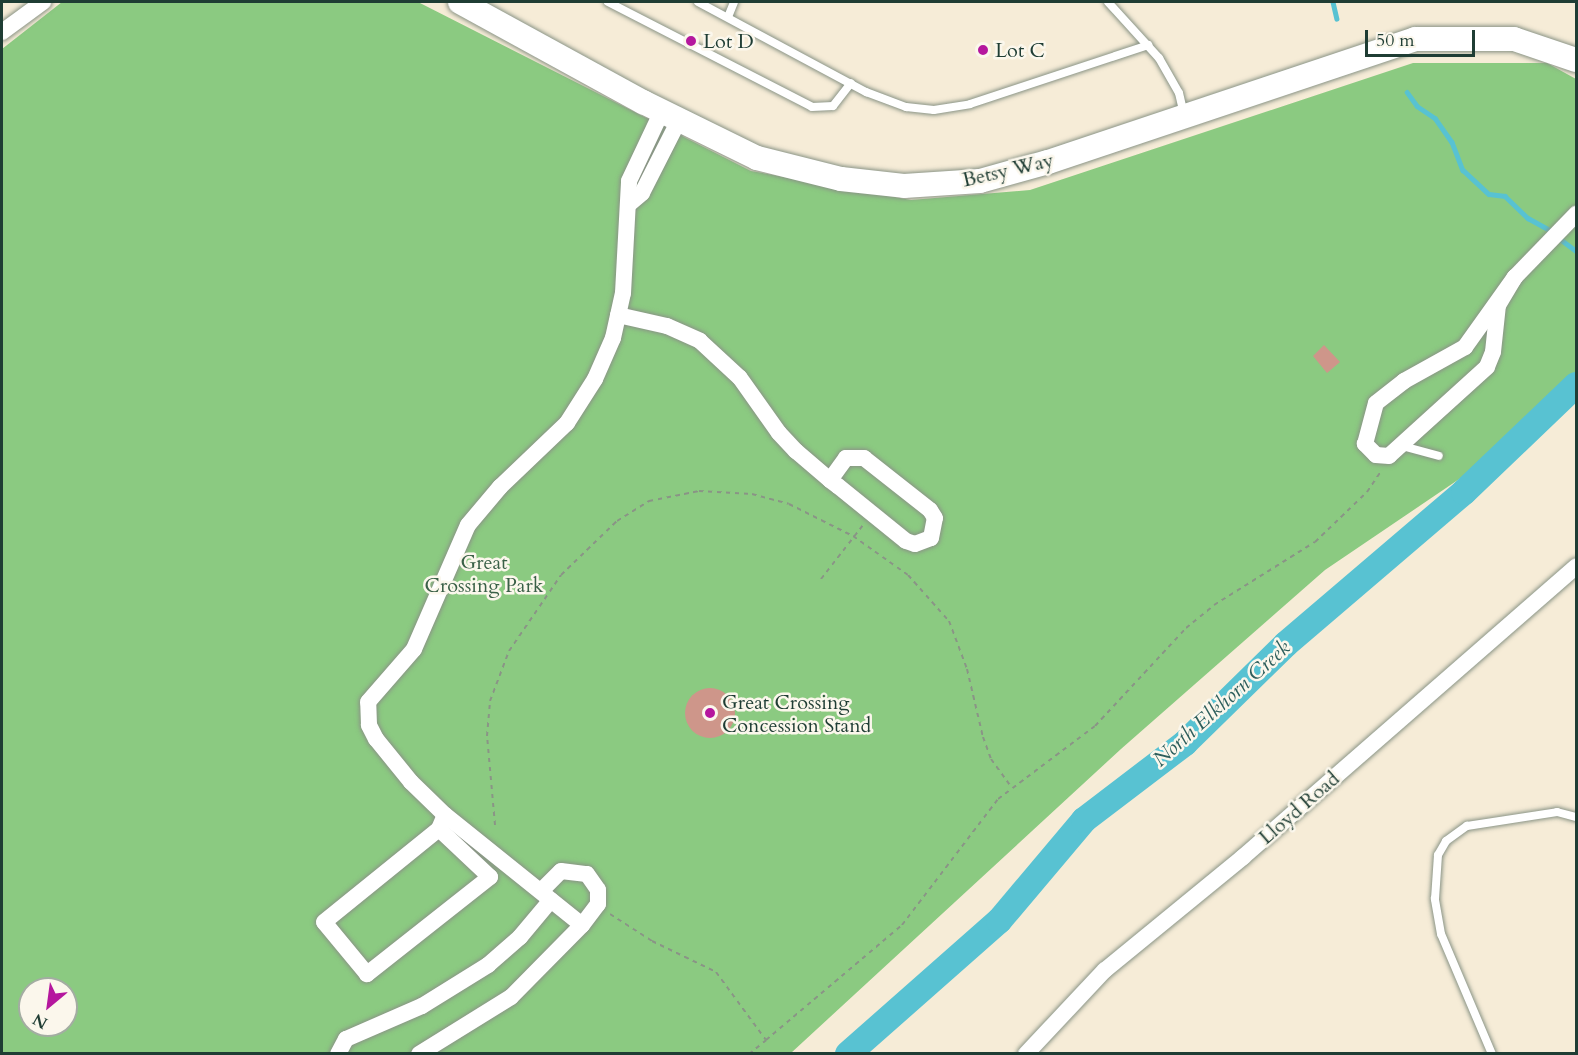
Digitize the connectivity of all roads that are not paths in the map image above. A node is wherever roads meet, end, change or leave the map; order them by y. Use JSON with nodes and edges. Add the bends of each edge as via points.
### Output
{"nodes":[{"id":1,"x":43,"y":2,"type":"edge"},
{"id":2,"x":460,"y":2,"type":"edge"},
{"id":3,"x":608,"y":2,"type":"edge"},
{"id":4,"x":698,"y":2,"type":"edge"},
{"id":5,"x":734,"y":2,"type":"edge"},
{"id":6,"x":1108,"y":2,"type":"edge"},
{"id":7,"x":728,"y":17,"type":"junction"},
{"id":8,"x":2,"y":32,"type":"edge"},
{"id":9,"x":1148,"y":45,"type":"junction"},
{"id":10,"x":1576,"y":60,"type":"edge"},
{"id":11,"x":851,"y":83,"type":"junction"},
{"id":12,"x":670,"y":116,"type":"junction"},
{"id":13,"x":1185,"y":117,"type":"junction"},
{"id":14,"x":1576,"y":214,"type":"edge"},
{"id":15,"x":618,"y":315,"type":"junction"},
{"id":16,"x":1493,"y":317,"type":"junction"},
{"id":17,"x":1402,"y":446,"type":"junction"},
{"id":18,"x":1439,"y":456,"type":"dead end"},
{"id":19,"x":830,"y":480,"type":"junction"},
{"id":20,"x":1576,"y":566,"type":"edge"},
{"id":21,"x":1576,"y":817,"type":"edge"},
{"id":22,"x":442,"y":822,"type":"junction"},
{"id":23,"x":546,"y":896,"type":"junction"},
{"id":24,"x":582,"y":926,"type":"junction"},
{"id":25,"x":338,"y":1053,"type":"edge"},
{"id":26,"x":419,"y":1053,"type":"edge"},
{"id":27,"x":1026,"y":1053,"type":"edge"},
{"id":28,"x":1492,"y":1053,"type":"edge"}],
"edges":[{"from":1,"to":8,"type":"street"},
{"from":2,"to":12,"type":"street","name":"Betsy Way"},
{"from":3,"to":11,"type":"lane","via":[[812,107],[833,106]]},
{"from":4,"to":7,"type":"lane"},
{"from":5,"to":7,"type":"lane"},
{"from":6,"to":9,"type":"lane"},
{"from":7,"to":11,"type":"lane"},
{"from":9,"to":11,"type":"lane","via":[[991,98],[934,110],[906,107]]},
{"from":9,"to":13,"type":"lane","via":[[1179,93]]},
{"from":10,"to":13,"type":"street","name":"Betsy Way","via":[[1514,39],[1415,39]]},
{"from":12,"to":13,"type":"street","name":"Betsy Way","via":[[757,158],[793,170],[904,186],[980,181]]},
{"from":12,"to":15,"type":"street","via":[[647,163],[629,181],[623,293]]},
{"from":14,"to":16,"type":"street","via":[[1515,277]]},
{"from":15,"to":19,"type":"street","via":[[667,326],[700,341],[740,378],[779,433]]},
{"from":15,"to":22,"type":"street","via":[[595,379],[567,423],[468,525],[414,649],[368,702],[369,725],[376,740]]},
{"from":16,"to":17,"type":"street","via":[[1486,367]]},
{"from":16,"to":17,"type":"street","via":[[1465,346],[1404,381],[1376,403],[1365,444],[1376,455],[1389,456]]},
{"from":17,"to":18,"type":"lane"},
{"from":19,"to":19,"type":"street","via":[[915,544],[926,542],[935,528],[930,510],[864,458],[846,458]]},
{"from":20,"to":27,"type":"street","name":"Lloyd Road","via":[[1243,857],[1105,970]]},
{"from":21,"to":28,"type":"lane","via":[[1557,812],[1467,826],[1446,841],[1438,855],[1435,899],[1441,933]]},
{"from":22,"to":22,"type":"street","via":[[324,922],[367,974],[490,877]]},
{"from":22,"to":23,"type":"street"},
{"from":23,"to":24,"type":"street"},
{"from":23,"to":24,"type":"street","via":[[561,871],[587,874],[598,890],[598,904]]},
{"from":23,"to":25,"type":"street","via":[[520,937],[488,965],[422,1006],[346,1039]]},
{"from":24,"to":26,"type":"street","via":[[511,997]]}]}
